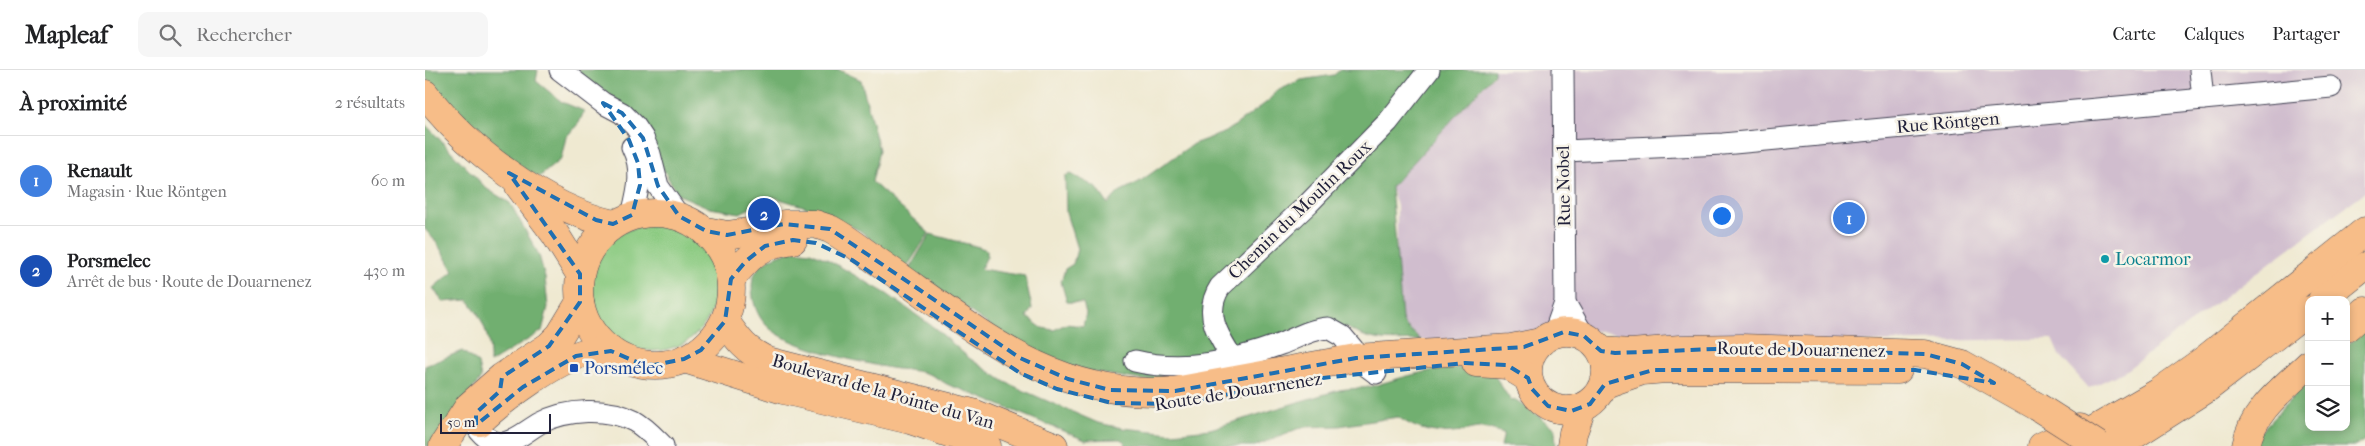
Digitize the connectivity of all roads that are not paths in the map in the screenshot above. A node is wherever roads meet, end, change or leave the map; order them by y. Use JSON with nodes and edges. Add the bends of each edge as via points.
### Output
{"nodes":[{"id":1,"x":560,"y":70,"type":"edge"},
{"id":2,"x":1429,"y":70,"type":"edge"},
{"id":3,"x":1563,"y":70,"type":"edge"},
{"id":4,"x":2200,"y":70,"type":"edge"},
{"id":5,"x":2331,"y":87,"type":"dead end"},
{"id":6,"x":425,"y":94,"type":"edge"},
{"id":7,"x":2203,"y":99,"type":"junction"},
{"id":8,"x":603,"y":102,"type":"junction"},
{"id":9,"x":1564,"y":151,"type":"junction"},
{"id":10,"x":509,"y":173,"type":"junction"},
{"id":11,"x":679,"y":216,"type":"junction"},
{"id":12,"x":622,"y":220,"type":"junction"},
{"id":13,"x":706,"y":231,"type":"junction"},
{"id":14,"x":2365,"y":231,"type":"edge"},
{"id":15,"x":2365,"y":266,"type":"edge"},
{"id":16,"x":580,"y":274,"type":"junction"},
{"id":17,"x":731,"y":279,"type":"junction"},
{"id":18,"x":2327,"y":296,"type":"edge"},
{"id":19,"x":580,"y":302,"type":"junction"},
{"id":20,"x":1565,"y":303,"type":"junction"},
{"id":21,"x":2365,"y":311,"type":"edge"},
{"id":22,"x":2305,"y":313,"type":"edge"},
{"id":23,"x":725,"y":321,"type":"junction"},
{"id":24,"x":2350,"y":324,"type":"edge"},
{"id":25,"x":1548,"y":338,"type":"junction"},
{"id":26,"x":1592,"y":343,"type":"junction"},
{"id":27,"x":611,"y":351,"type":"junction"},
{"id":28,"x":1233,"y":359,"type":"junction"},
{"id":29,"x":684,"y":360,"type":"junction"},
{"id":30,"x":1135,"y":361,"type":"dead end"},
{"id":31,"x":1366,"y":365,"type":"junction"},
{"id":32,"x":2305,"y":368,"type":"edge"},
{"id":33,"x":502,"y":378,"type":"junction"},
{"id":34,"x":1528,"y":378,"type":"junction"},
{"id":35,"x":1994,"y":383,"type":"junction"},
{"id":36,"x":1605,"y":384,"type":"junction"},
{"id":37,"x":2159,"y":392,"type":"junction"},
{"id":38,"x":1582,"y":408,"type":"junction"},
{"id":39,"x":488,"y":438,"type":"edge"},
{"id":40,"x":443,"y":446,"type":"edge"},
{"id":41,"x":458,"y":446,"type":"edge"},
{"id":42,"x":663,"y":446,"type":"edge"},
{"id":43,"x":987,"y":446,"type":"edge"},
{"id":44,"x":1054,"y":446,"type":"edge"},
{"id":45,"x":1571,"y":446,"type":"edge"},
{"id":46,"x":2042,"y":446,"type":"edge"},
{"id":47,"x":2066,"y":446,"type":"edge"},
{"id":48,"x":2099,"y":446,"type":"edge"},
{"id":49,"x":2117,"y":446,"type":"edge"},
{"id":50,"x":2246,"y":446,"type":"edge"}],
"edges":[{"from":1,"to":8,"type":"street"},
{"from":2,"to":28,"type":"street","name":"Chemin du Moulin Roux","via":[[1389,122],[1217,291],[1213,302],[1213,322]]},
{"from":3,"to":9,"type":"street","name":"Rue Nobel"},
{"from":4,"to":7,"type":"street"},
{"from":5,"to":7,"type":"street","name":"Rue Röntgen"},
{"from":6,"to":10,"type":"main road","via":[[452,126]]},
{"from":7,"to":9,"type":"street","name":"Rue Röntgen","via":[[1723,144]]},
{"from":8,"to":11,"type":"street","via":[[622,114],[643,138],[658,186]]},
{"from":8,"to":12,"type":"street","via":[[629,140],[638,163],[640,185]]},
{"from":9,"to":20,"type":"street","name":"Rue Nobel"},
{"from":10,"to":12,"type":"main road","via":[[560,204],[596,220]]},
{"from":10,"to":16,"type":"main road","via":[[555,234]]},
{"from":11,"to":12,"type":"main road","via":[[655,212]]},
{"from":11,"to":13,"type":"main road"},
{"from":12,"to":16,"type":"main road","via":[[597,238],[586,255]]},
{"from":13,"to":17,"type":"main road","via":[[723,253]]},
{"from":13,"to":31,"type":"main road","name":"Route de Douarnenez","via":[[727,235],[784,224],[815,224],[830,228],[1020,358],[1088,386],[1134,392],[1175,391]]},
{"from":14,"to":37,"type":"main road"},
{"from":15,"to":18,"type":"main road"},
{"from":16,"to":19,"type":"main road"},
{"from":17,"to":23,"type":"main road","via":[[732,293]]},
{"from":17,"to":31,"type":"main road","name":"Route de Douarnenez","via":[[765,246],[793,240],[816,242],[875,274],[974,345],[1020,373],[1057,389],[1112,403],[1142,406],[1177,404]]},
{"from":19,"to":27,"type":"main road","via":[[591,330]]},
{"from":19,"to":33,"type":"main road","via":[[560,335],[549,346]]},
{"from":20,"to":25,"type":"street","name":"Rue Nobel"},
{"from":20,"to":26,"type":"street","name":"Rue Nobel"},
{"from":21,"to":24,"type":"main road"},
{"from":22,"to":49,"type":"main road","via":[[2205,390]]},
{"from":23,"to":29,"type":"main road","via":[[715,337]]},
{"from":23,"to":44,"type":"main road","name":"Boulevard de la Pointe du Van","via":[[741,345],[768,361],[973,413]]},
{"from":25,"to":26,"type":"main road","via":[[1564,332]]},
{"from":25,"to":31,"type":"main road","name":"Route de Douarnenez","via":[[1511,348]]},
{"from":25,"to":34,"type":"main road","via":[[1533,352]]},
{"from":26,"to":35,"type":"main road","name":"Route de Douarnenez","via":[[1631,353],[1741,348],[1925,354],[1962,364]]},
{"from":26,"to":36,"type":"main road","via":[[1605,361]]},
{"from":27,"to":29,"type":"main road","via":[[639,364],[669,364]]},
{"from":27,"to":39,"type":"main road","via":[[576,356],[523,387],[492,410]]},
{"from":28,"to":30,"type":"street","via":[[1189,366]]},
{"from":28,"to":31,"type":"street","via":[[1328,328],[1347,341]]},
{"from":29,"to":43,"type":"main road","name":"Boulevard de la Pointe du Van","via":[[783,390],[910,420]]},
{"from":31,"to":34,"type":"main road","name":"Route de Douarnenez","via":[[1489,363],[1507,365]]},
{"from":32,"to":50,"type":"main road","via":[[2261,411],[2250,429]]},
{"from":33,"to":39,"type":"street","via":[[500,391],[476,413]]},
{"from":33,"to":40,"type":"main road","via":[[469,406]]},
{"from":34,"to":38,"type":"main road","via":[[1538,399],[1548,406],[1571,411]]},
{"from":35,"to":36,"type":"main road","name":"Route de Douarnenez","via":[[1928,370],[1666,369],[1642,370]]},
{"from":35,"to":48,"type":"main road","name":"Route de Douarnenez","bridge":true},
{"from":36,"to":38,"type":"main road","via":[[1596,398]]},
{"from":37,"to":46,"type":"main road"},
{"from":37,"to":47,"type":"main road"},
{"from":38,"to":45,"type":"main road"},
{"from":39,"to":41,"type":"main road"},
{"from":39,"to":42,"type":"street","via":[[507,442],[557,416],[601,412],[634,421]]}]}
